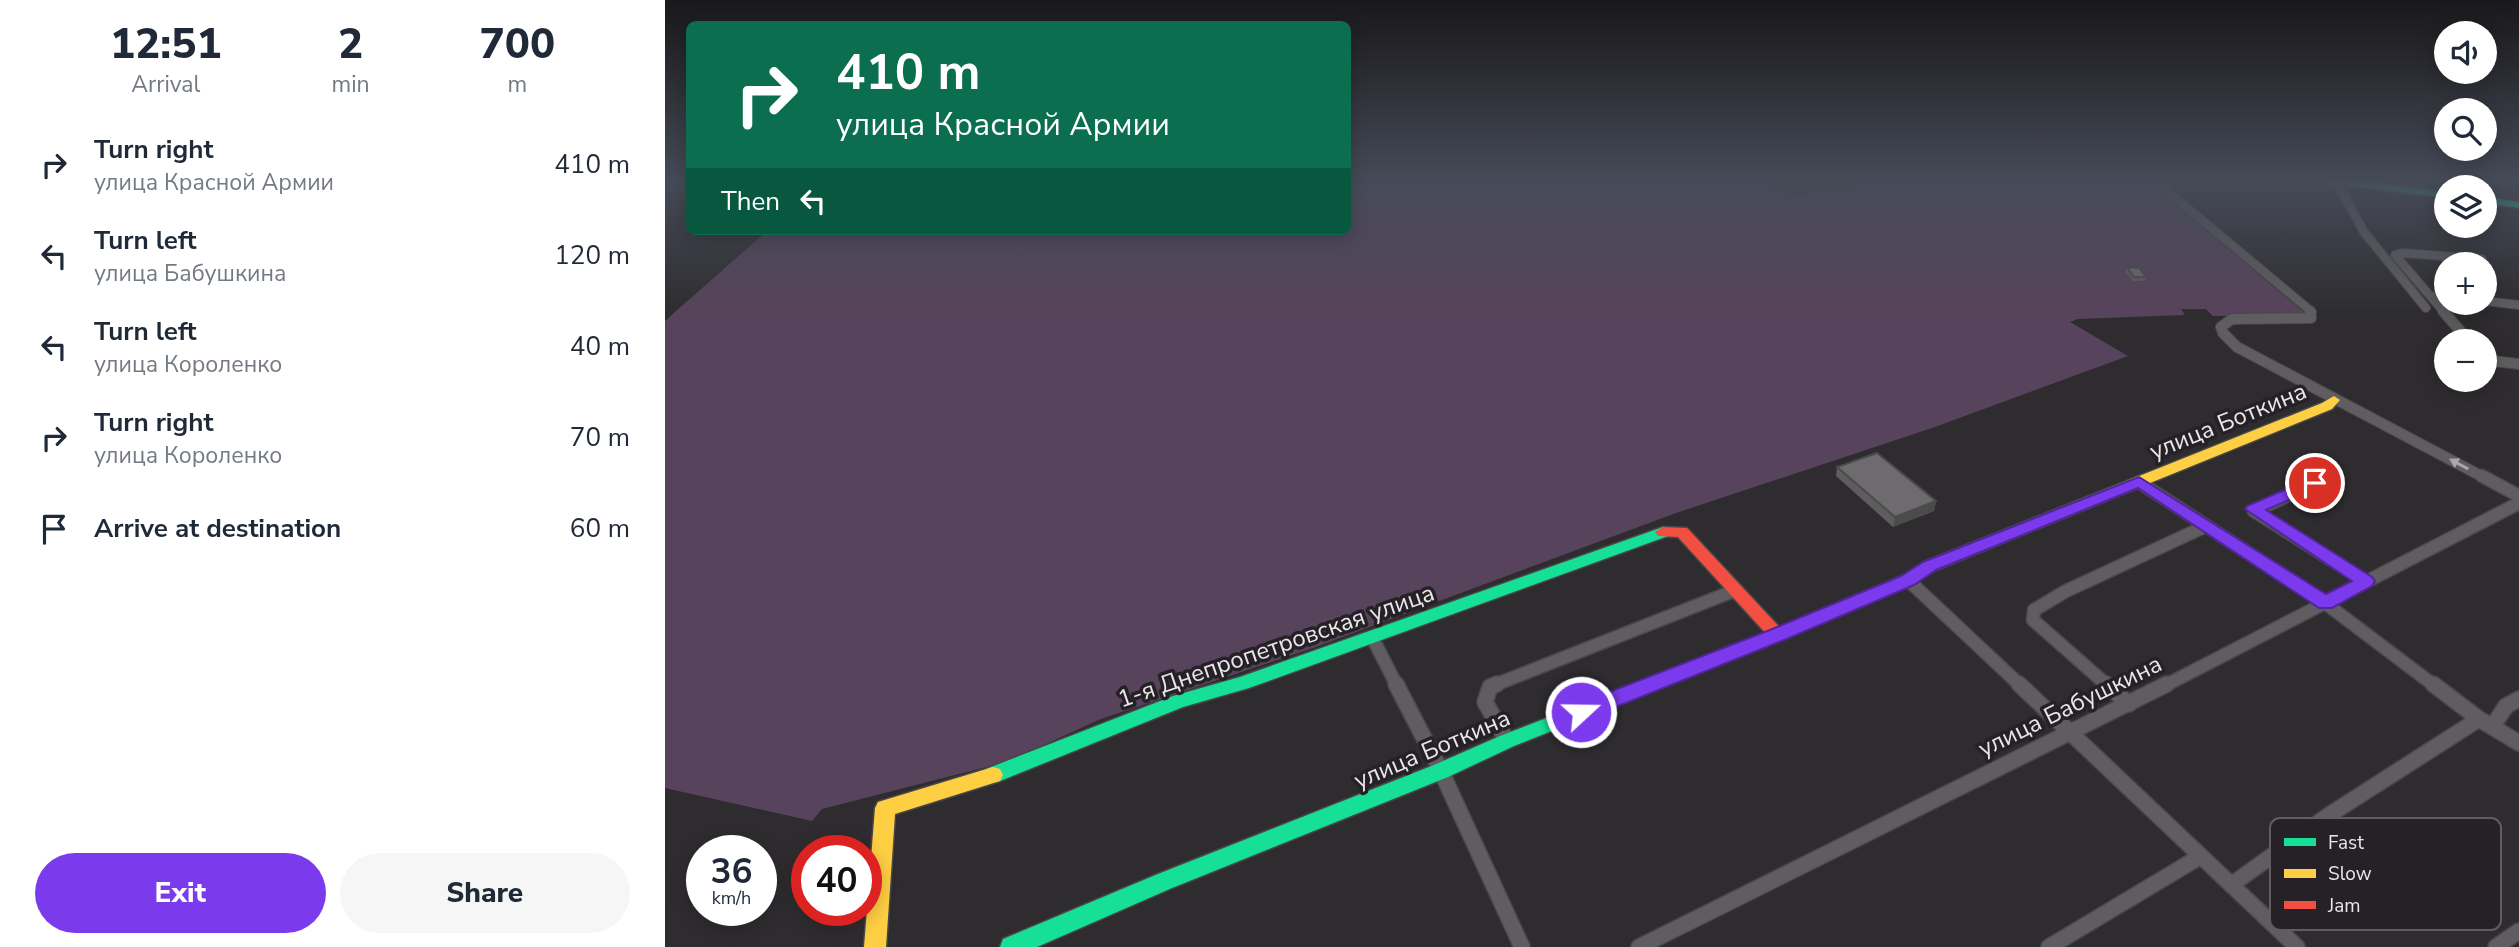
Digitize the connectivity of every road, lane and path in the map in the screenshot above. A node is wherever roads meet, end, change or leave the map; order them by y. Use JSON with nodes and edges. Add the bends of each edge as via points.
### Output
{"nodes":[{"id":1,"x":2207,"y":224,"type":"edge"},
{"id":2,"x":2360,"y":224,"type":"edge"},
{"id":3,"x":2434,"y":255,"type":"edge"},
{"id":4,"x":2431,"y":296,"type":"junction"},
{"id":5,"x":2434,"y":296,"type":"edge"},
{"id":6,"x":2497,"y":302,"type":"edge"},
{"id":7,"x":2519,"y":304,"type":"edge"},
{"id":8,"x":2425,"y":308,"type":"dead end"},
{"id":9,"x":2459,"y":329,"type":"edge"},
{"id":10,"x":2497,"y":361,"type":"edge"},
{"id":11,"x":2519,"y":364,"type":"edge"},
{"id":12,"x":2334,"y":400,"type":"junction"},
{"id":13,"x":2139,"y":482,"type":"junction"},
{"id":14,"x":2315,"y":483,"type":"dead end"},
{"id":15,"x":2519,"y":496,"type":"edge"},
{"id":16,"x":2519,"y":503,"type":"edge"},
{"id":17,"x":2206,"y":526,"type":"junction"},
{"id":18,"x":1908,"y":580,"type":"junction"},
{"id":19,"x":2365,"y":581,"type":"junction"},
{"id":20,"x":1736,"y":590,"type":"junction"},
{"id":21,"x":2325,"y":603,"type":"junction"},
{"id":22,"x":1777,"y":635,"type":"junction"},
{"id":23,"x":1372,"y":637,"type":"junction"},
{"id":24,"x":2519,"y":699,"type":"edge"},
{"id":25,"x":2129,"y":704,"type":"junction"},
{"id":26,"x":2486,"y":722,"type":"junction"},
{"id":27,"x":2071,"y":731,"type":"junction"},
{"id":28,"x":1507,"y":741,"type":"junction"},
{"id":29,"x":2519,"y":743,"type":"edge"},
{"id":30,"x":1441,"y":771,"type":"junction"},
{"id":31,"x":2325,"y":818,"type":"edge"},
{"id":32,"x":2201,"y":856,"type":"junction"},
{"id":33,"x":2270,"y":857,"type":"edge"},
{"id":34,"x":2231,"y":885,"type":"junction"},
{"id":35,"x":2270,"y":922,"type":"edge"},
{"id":36,"x":2279,"y":930,"type":"edge"},
{"id":37,"x":2519,"y":931,"type":"edge"},
{"id":38,"x":875,"y":947,"type":"edge"},
{"id":39,"x":1011,"y":947,"type":"edge"},
{"id":40,"x":1522,"y":947,"type":"edge"},
{"id":41,"x":1639,"y":947,"type":"edge"},
{"id":42,"x":2049,"y":947,"type":"edge"},
{"id":43,"x":2297,"y":947,"type":"edge"},
{"id":44,"x":2496,"y":947,"type":"edge"}],
"edges":[{"from":1,"to":12,"type":"street","via":[[2312,312],[2311,318],[2300,320],[2232,319],[2221,327],[2223,333],[2244,352]]},
{"from":2,"to":8,"type":"street"},
{"from":3,"to":4,"type":"street","via":[[2395,255]]},
{"from":4,"to":5,"type":"street"},
{"from":4,"to":9,"type":"street"},
{"from":6,"to":7,"type":"street"},
{"from":10,"to":11,"type":"street"},
{"from":12,"to":13,"type":"street","name":"улица Боткина"},
{"from":15,"to":12,"type":"street","one_way":true},
{"from":13,"to":17,"type":"street"},
{"from":13,"to":18,"type":"street","name":"улица Боткина","via":[[1930,566]]},
{"from":14,"to":19,"type":"street","via":[[2254,511]]},
{"from":16,"to":19,"type":"street","name":"улица Бабушкина"},
{"from":17,"to":21,"type":"street"},
{"from":17,"to":25,"type":"street","via":[[2034,610],[2037,624]]},
{"from":18,"to":22,"type":"street","name":"улица Боткина"},
{"from":18,"to":27,"type":"street"},
{"from":19,"to":21,"type":"street","name":"улица Бабушкина"},
{"from":20,"to":22,"type":"street","name":"1-я Днепропетровская улица"},
{"from":20,"to":23,"type":"street","name":"1-я Днепропетровская улица","via":[[1682,532],[1672,530]]},
{"from":20,"to":28,"type":"street","via":[[1490,687],[1485,702]]},
{"from":21,"to":25,"type":"street","name":"улица Бабушкина"},
{"from":21,"to":26,"type":"street"},
{"from":22,"to":28,"type":"street","name":"улица Боткина"},
{"from":23,"to":30,"type":"street"},
{"from":23,"to":38,"type":"street","name":"1-я Днепропетровская улица","via":[[1179,701],[1005,771],[885,808]]},
{"from":24,"to":26,"type":"street"},
{"from":25,"to":27,"type":"street","name":"улица Бабушкина"},
{"from":26,"to":29,"type":"street"},
{"from":26,"to":31,"type":"street"},
{"from":27,"to":32,"type":"street"},
{"from":27,"to":41,"type":"street","name":"улица Бабушкина"},
{"from":28,"to":30,"type":"street","name":"улица Боткина"},
{"from":30,"to":39,"type":"street","name":"улица Боткина"},
{"from":30,"to":40,"type":"street"},
{"from":32,"to":34,"type":"street"},
{"from":32,"to":42,"type":"street"},
{"from":33,"to":34,"type":"street"},
{"from":34,"to":35,"type":"street"},
{"from":36,"to":43,"type":"street"},
{"from":37,"to":44,"type":"street"}]}
